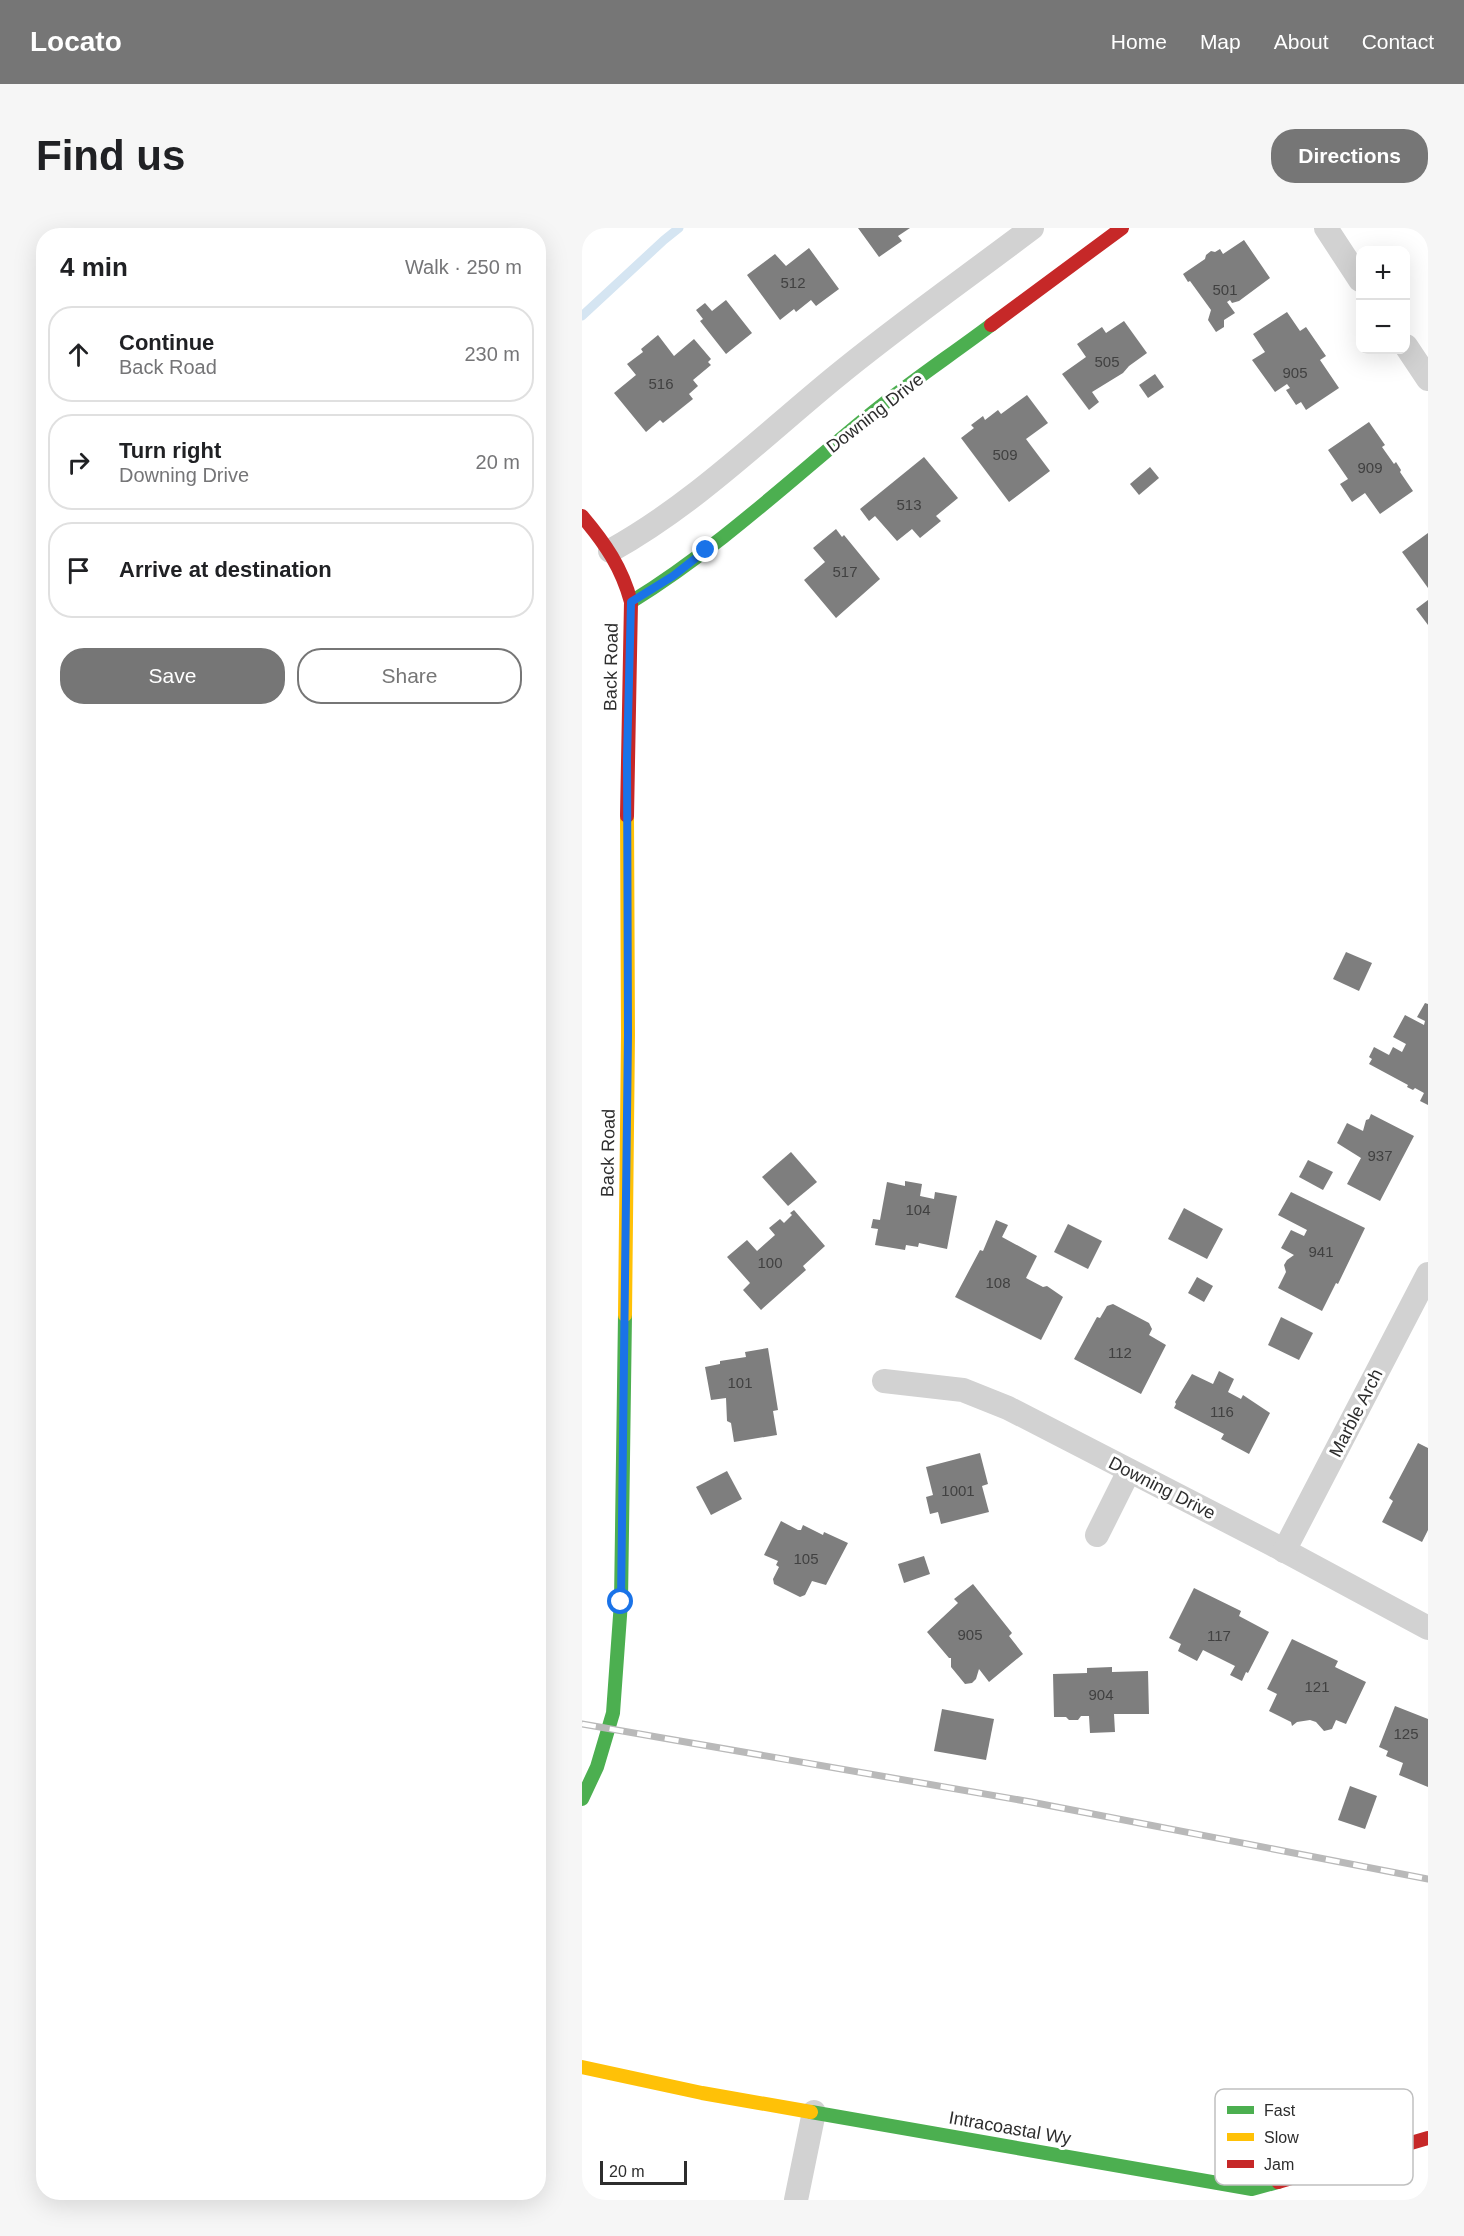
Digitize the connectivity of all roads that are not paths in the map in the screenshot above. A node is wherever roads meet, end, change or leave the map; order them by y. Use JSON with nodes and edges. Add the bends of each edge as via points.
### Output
{"nodes":[{"id":1,"x":1032,"y":228,"type":"edge"},
{"id":2,"x":1122,"y":228,"type":"edge"},
{"id":3,"x":1326,"y":228,"type":"edge"},
{"id":4,"x":1356,"y":274,"type":"edge"},
{"id":5,"x":1410,"y":352,"type":"edge"},
{"id":6,"x":1428,"y":379,"type":"edge"},
{"id":7,"x":582,"y":516,"type":"edge"},
{"id":8,"x":610,"y":551,"type":"junction"},
{"id":9,"x":631,"y":602,"type":"junction"},
{"id":10,"x":1428,"y":1274,"type":"edge"},
{"id":11,"x":884,"y":1381,"type":"dead end"},
{"id":12,"x":1129,"y":1471,"type":"junction"},
{"id":13,"x":1097,"y":1535,"type":"dead end"},
{"id":14,"x":1284,"y":1551,"type":"junction"},
{"id":15,"x":1428,"y":1628,"type":"edge"},
{"id":16,"x":582,"y":1799,"type":"edge"},
{"id":17,"x":582,"y":2067,"type":"edge"},
{"id":18,"x":814,"y":2112,"type":"junction"},
{"id":19,"x":1428,"y":2138,"type":"edge"},
{"id":20,"x":1413,"y":2142,"type":"edge"},
{"id":21,"x":1215,"y":2182,"type":"edge"},
{"id":22,"x":1235,"y":2185,"type":"edge"},
{"id":23,"x":1263,"y":2185,"type":"edge"},
{"id":24,"x":796,"y":2200,"type":"edge"}],
"edges":[{"from":1,"to":8,"type":"street","via":[[834,378],[694,496]]},
{"from":2,"to":9,"type":"street","name":"Downing Drive","via":[[862,421],[673,576]]},
{"from":3,"to":4,"type":"street"},
{"from":5,"to":6,"type":"street"},
{"from":7,"to":8,"type":"street","name":"Back Road"},
{"from":8,"to":9,"type":"street","name":"Back Road","via":[[626,580]]},
{"from":9,"to":16,"type":"street","name":"Back Road","via":[[621,1602],[613,1713],[597,1767]]},
{"from":10,"to":14,"type":"street","name":"Marble Arch"},
{"from":11,"to":12,"type":"street","name":"Downing Drive","via":[[963,1390],[1008,1408]]},
{"from":12,"to":13,"type":"street"},
{"from":12,"to":14,"type":"street","name":"Downing Drive"},
{"from":14,"to":15,"type":"street","name":"Downing Drive"},
{"from":17,"to":18,"type":"street","name":"Intracoastal Wy"},
{"from":18,"to":21,"type":"street","name":"Intracoastal Wy"},
{"from":18,"to":24,"type":"street"},
{"from":19,"to":20,"type":"street","name":"Intracoastal Wy"},
{"from":22,"to":23,"type":"street","name":"Intracoastal Wy"}]}
